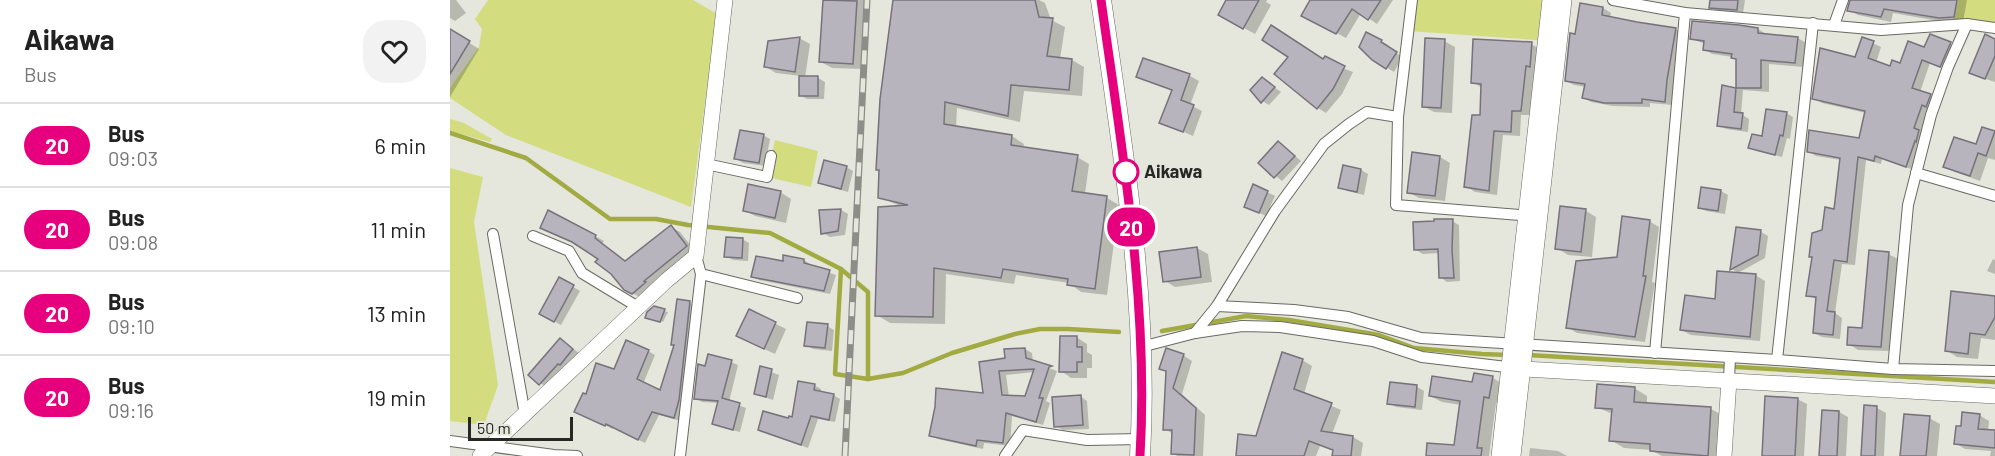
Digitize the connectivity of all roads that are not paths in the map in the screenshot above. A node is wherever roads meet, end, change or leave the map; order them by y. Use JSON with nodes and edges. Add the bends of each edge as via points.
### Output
{"nodes":[{"id":1,"x":725,"y":0,"type":"edge"},
{"id":2,"x":1101,"y":0,"type":"edge"},
{"id":3,"x":1412,"y":0,"type":"edge"},
{"id":4,"x":1550,"y":0,"type":"edge"},
{"id":5,"x":1564,"y":0,"type":"edge"},
{"id":6,"x":1613,"y":0,"type":"edge"},
{"id":7,"x":1843,"y":0,"type":"edge"},
{"id":8,"x":1685,"y":13,"type":"junction"},
{"id":9,"x":1813,"y":23,"type":"junction"},
{"id":10,"x":1967,"y":24,"type":"junction"},
{"id":11,"x":1834,"y":25,"type":"junction"},
{"id":12,"x":1995,"y":28,"type":"edge"},
{"id":13,"x":1398,"y":117,"type":"junction"},
{"id":14,"x":771,"y":156,"type":"dead end"},
{"id":15,"x":706,"y":164,"type":"junction"},
{"id":16,"x":1916,"y":173,"type":"junction"},
{"id":17,"x":1995,"y":196,"type":"edge"},
{"id":18,"x":1532,"y":216,"type":"junction"},
{"id":19,"x":492,"y":234,"type":"dead end"},
{"id":20,"x":533,"y":236,"type":"dead end"},
{"id":21,"x":696,"y":256,"type":"junction"},
{"id":22,"x":701,"y":274,"type":"junction"},
{"id":23,"x":797,"y":298,"type":"dead end"},
{"id":24,"x":1217,"y":306,"type":"junction"},
{"id":25,"x":638,"y":307,"type":"junction"},
{"id":26,"x":1195,"y":333,"type":"junction"},
{"id":27,"x":1518,"y":346,"type":"junction"},
{"id":28,"x":1141,"y":347,"type":"junction"},
{"id":29,"x":1655,"y":353,"type":"junction"},
{"id":30,"x":1730,"y":357,"type":"junction"},
{"id":31,"x":1777,"y":360,"type":"junction"},
{"id":32,"x":1516,"y":366,"type":"junction"},
{"id":33,"x":1893,"y":369,"type":"junction"},
{"id":34,"x":1995,"y":371,"type":"edge"},
{"id":35,"x":1729,"y":380,"type":"junction"},
{"id":36,"x":1995,"y":396,"type":"edge"},
{"id":37,"x":525,"y":415,"type":"junction"},
{"id":38,"x":450,"y":441,"type":"edge"},
{"id":39,"x":1140,"y":448,"type":"edge"},
{"id":40,"x":485,"y":451,"type":"edge"},
{"id":41,"x":577,"y":456,"type":"edge"},
{"id":42,"x":680,"y":456,"type":"edge"},
{"id":43,"x":1005,"y":456,"type":"edge"},
{"id":44,"x":1498,"y":456,"type":"edge"},
{"id":45,"x":1513,"y":456,"type":"edge"},
{"id":46,"x":1724,"y":456,"type":"edge"}],
"edges":[{"from":1,"to":15,"type":"street"},
{"from":2,"to":28,"type":"highway","via":[[1127,183]]},
{"from":3,"to":13,"type":"street"},
{"from":4,"to":18,"type":"street"},
{"from":5,"to":18,"type":"street"},
{"from":6,"to":8,"type":"street"},
{"from":7,"to":11,"type":"street"},
{"from":8,"to":9,"type":"street"},
{"from":8,"to":29,"type":"street"},
{"from":9,"to":11,"type":"street"},
{"from":9,"to":31,"type":"street"},
{"from":10,"to":11,"type":"street","via":[[1881,30]]},
{"from":10,"to":12,"type":"street"},
{"from":10,"to":16,"type":"street","via":[[1931,115]]},
{"from":13,"to":18,"type":"street","via":[[1396,205]]},
{"from":13,"to":24,"type":"street","via":[[1367,112],[1324,144],[1275,211]]},
{"from":14,"to":15,"type":"street","via":[[767,177]]},
{"from":15,"to":21,"type":"street"},
{"from":16,"to":17,"type":"street"},
{"from":16,"to":33,"type":"street","via":[[1908,205]]},
{"from":18,"to":27,"type":"street"},
{"from":19,"to":37,"type":"street"},
{"from":20,"to":25,"type":"street","via":[[569,251],[582,273]]},
{"from":21,"to":22,"type":"street"},
{"from":21,"to":25,"type":"street"},
{"from":22,"to":23,"type":"street"},
{"from":22,"to":42,"type":"street"},
{"from":24,"to":26,"type":"street"},
{"from":24,"to":27,"type":"street","via":[[1348,317],[1421,338]]},
{"from":25,"to":37,"type":"street"},
{"from":26,"to":28,"type":"street"},
{"from":26,"to":32,"type":"street","via":[[1280,327],[1373,341],[1422,357]]},
{"from":27,"to":29,"type":"street"},
{"from":27,"to":32,"type":"street"},
{"from":28,"to":39,"type":"highway"},
{"from":29,"to":30,"type":"street"},
{"from":30,"to":31,"type":"street"},
{"from":30,"to":35,"type":"street"},
{"from":31,"to":33,"type":"street"},
{"from":32,"to":35,"type":"street"},
{"from":32,"to":44,"type":"street"},
{"from":32,"to":45,"type":"street"},
{"from":33,"to":34,"type":"street"},
{"from":35,"to":36,"type":"street"},
{"from":35,"to":46,"type":"street"},
{"from":37,"to":40,"type":"street"},
{"from":38,"to":40,"type":"street"},
{"from":39,"to":43,"type":"street","via":[[1023,430]]},
{"from":40,"to":41,"type":"street"}]}
